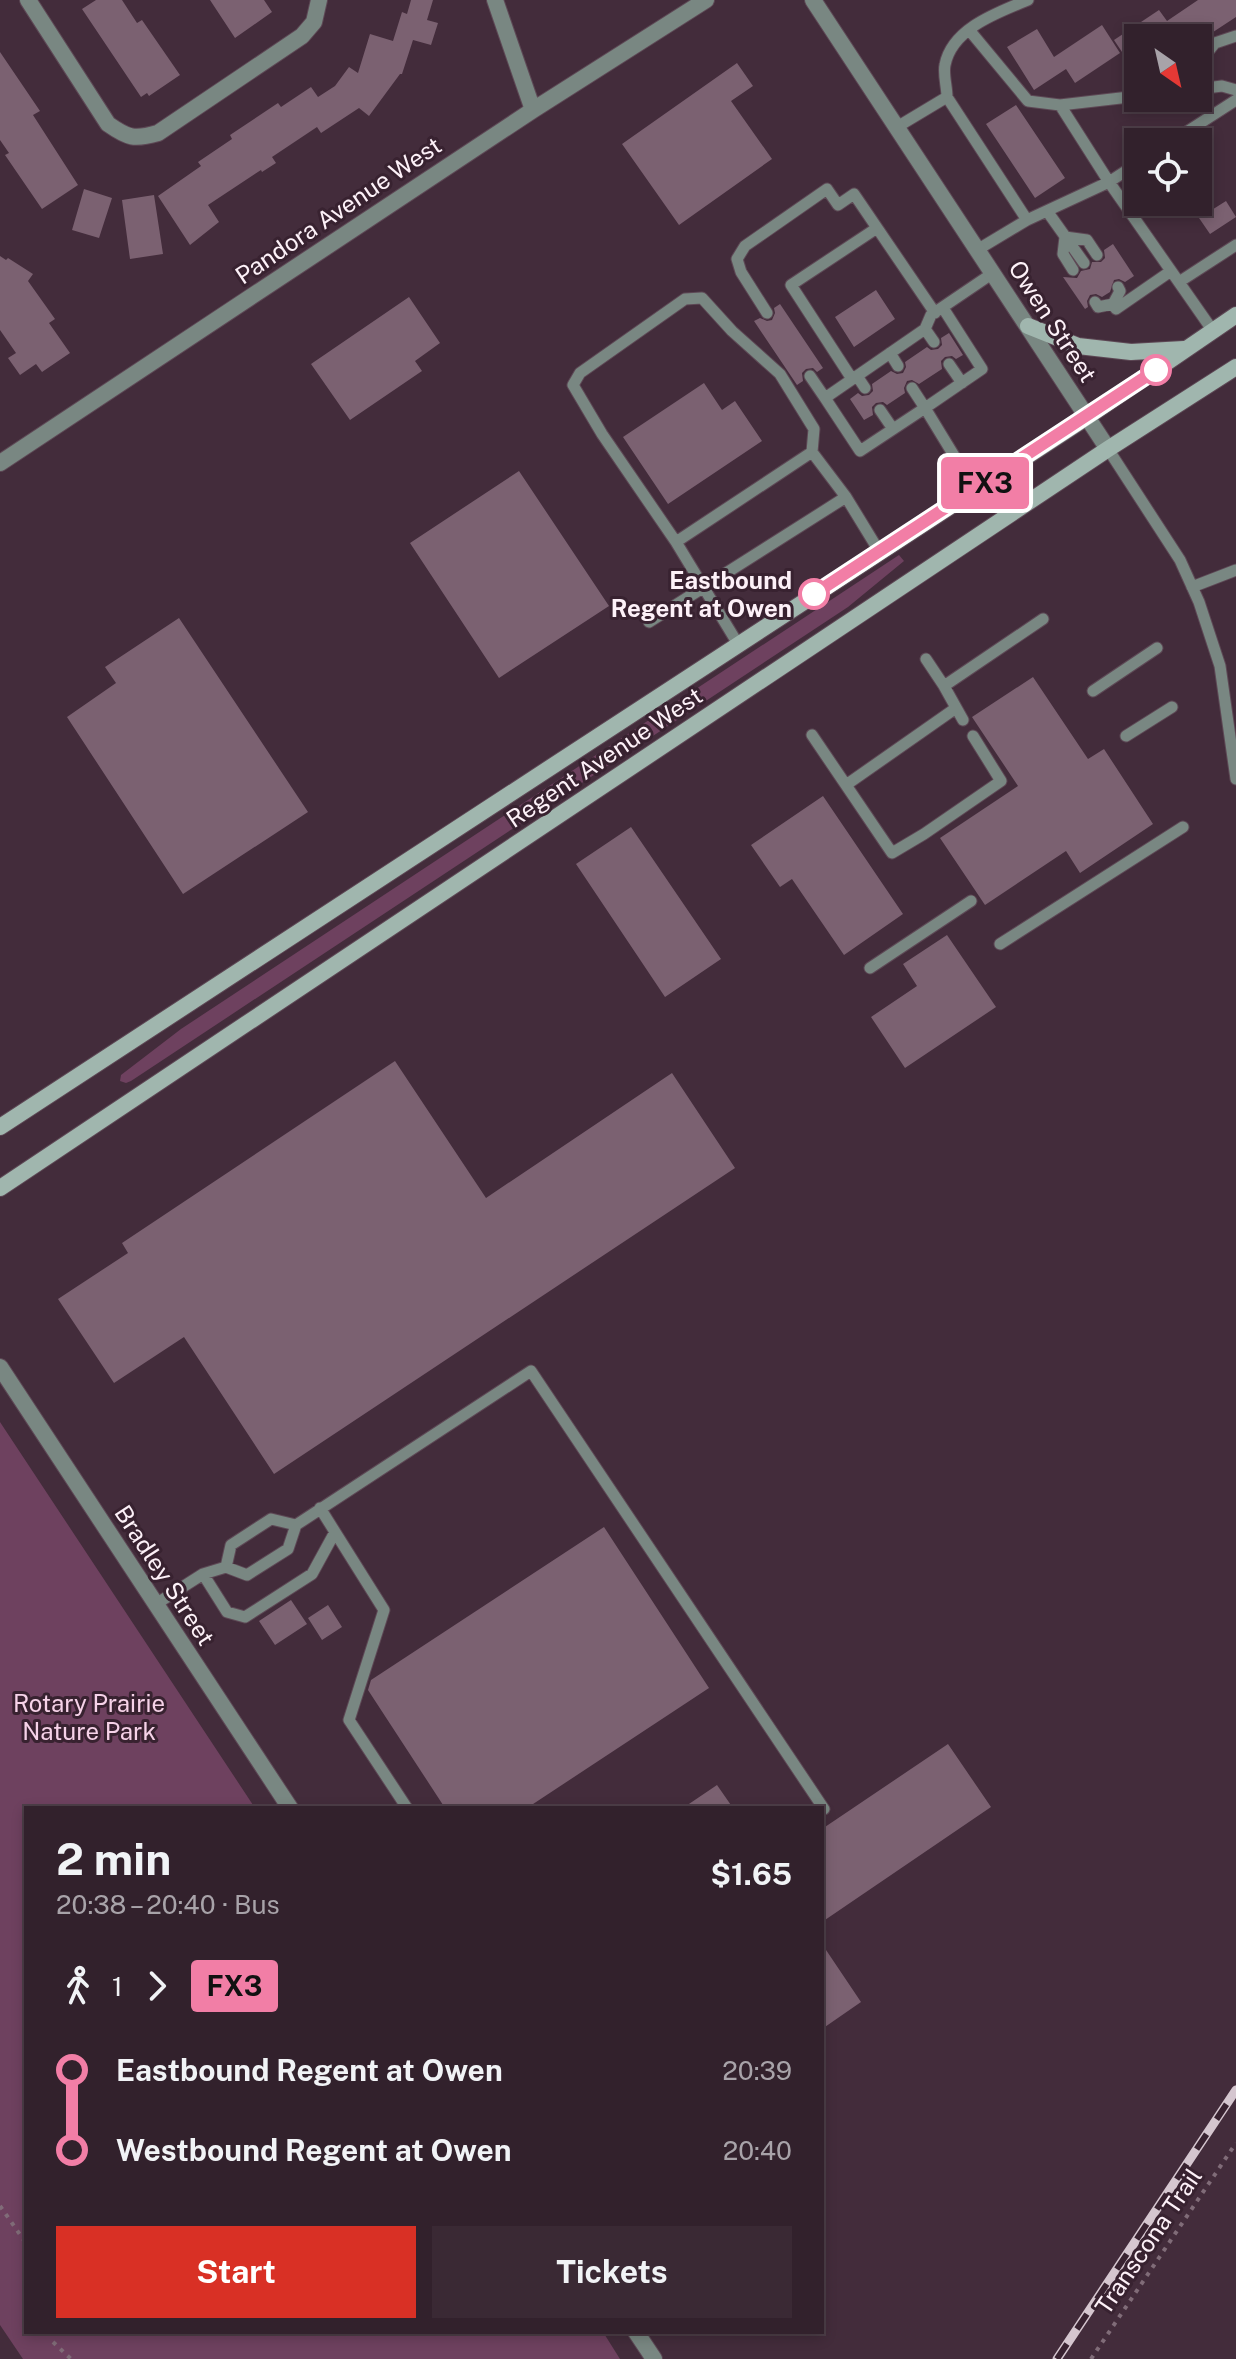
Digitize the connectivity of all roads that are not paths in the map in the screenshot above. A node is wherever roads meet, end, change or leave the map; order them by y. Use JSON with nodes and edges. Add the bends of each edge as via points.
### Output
{"nodes":[{"id":1,"x":28,"y":0,"type":"edge"},
{"id":2,"x":319,"y":0,"type":"edge"},
{"id":3,"x":495,"y":0,"type":"edge"},
{"id":4,"x":706,"y":0,"type":"edge"},
{"id":5,"x":813,"y":0,"type":"edge"},
{"id":6,"x":1028,"y":0,"type":"edge"},
{"id":7,"x":970,"y":31,"type":"junction"},
{"id":8,"x":1236,"y":36,"type":"edge"},
{"id":9,"x":1212,"y":47,"type":"edge"},
{"id":10,"x":1212,"y":87,"type":"edge"},
{"id":11,"x":1236,"y":90,"type":"edge"},
{"id":12,"x":947,"y":97,"type":"junction"},
{"id":13,"x":1124,"y":98,"type":"edge"},
{"id":14,"x":1236,"y":100,"type":"edge"},
{"id":15,"x":1060,"y":105,"type":"junction"},
{"id":16,"x":533,"y":110,"type":"junction"},
{"id":17,"x":897,"y":127,"type":"junction"},
{"id":18,"x":1193,"y":128,"type":"edge"},
{"id":19,"x":1124,"y":172,"type":"edge"},
{"id":20,"x":1109,"y":182,"type":"junction"},
{"id":21,"x":1047,"y":211,"type":"junction"},
{"id":22,"x":1027,"y":220,"type":"junction"},
{"id":23,"x":877,"y":228,"type":"junction"},
{"id":24,"x":1065,"y":237,"type":"junction"},
{"id":25,"x":1236,"y":245,"type":"edge"},
{"id":26,"x":977,"y":250,"type":"junction"},
{"id":27,"x":1097,"y":255,"type":"dead end"},
{"id":28,"x":1079,"y":266,"type":"dead end"},
{"id":29,"x":1171,"y":271,"type":"junction"},
{"id":30,"x":993,"y":273,"type":"junction"},
{"id":31,"x":1179,"y":282,"type":"junction"},
{"id":32,"x":1118,"y":287,"type":"dead end"},
{"id":33,"x":1109,"y":299,"type":"junction"},
{"id":34,"x":1095,"y":302,"type":"dead end"},
{"id":35,"x":939,"y":310,"type":"junction"},
{"id":36,"x":767,"y":313,"type":"dead end"},
{"id":37,"x":1236,"y":315,"type":"edge"},
{"id":38,"x":1028,"y":326,"type":"junction"},
{"id":39,"x":925,"y":329,"type":"junction"},
{"id":40,"x":1213,"y":331,"type":"junction"},
{"id":41,"x":934,"y":342,"type":"dead end"},
{"id":42,"x":1186,"y":349,"type":"junction"},
{"id":43,"x":890,"y":353,"type":"junction"},
{"id":44,"x":949,"y":364,"type":"dead end"},
{"id":45,"x":898,"y":366,"type":"dead end"},
{"id":46,"x":1236,"y":367,"type":"edge"},
{"id":47,"x":810,"y":376,"type":"dead end"},
{"id":48,"x":854,"y":377,"type":"junction"},
{"id":49,"x":962,"y":383,"type":"junction"},
{"id":50,"x":865,"y":388,"type":"dead end"},
{"id":51,"x":912,"y":388,"type":"dead end"},
{"id":52,"x":825,"y":398,"type":"junction"},
{"id":53,"x":925,"y":408,"type":"junction"},
{"id":54,"x":880,"y":410,"type":"dead end"},
{"id":55,"x":1087,"y":417,"type":"junction"},
{"id":56,"x":893,"y":429,"type":"junction"},
{"id":57,"x":1108,"y":449,"type":"junction"},
{"id":58,"x":812,"y":452,"type":"junction"},
{"id":59,"x":2,"y":459,"type":"edge"},
{"id":60,"x":975,"y":490,"type":"junction"},
{"id":61,"x":846,"y":497,"type":"junction"},
{"id":62,"x":676,"y":542,"type":"junction"},
{"id":63,"x":879,"y":551,"type":"junction"},
{"id":64,"x":1236,"y":570,"type":"edge"},
{"id":65,"x":702,"y":587,"type":"junction"},
{"id":66,"x":1192,"y":587,"type":"junction"},
{"id":67,"x":1043,"y":619,"type":"dead end"},
{"id":68,"x":649,"y":622,"type":"dead end"},
{"id":69,"x":738,"y":644,"type":"junction"},
{"id":70,"x":1157,"y":648,"type":"dead end"},
{"id":71,"x":926,"y":659,"type":"dead end"},
{"id":72,"x":944,"y":686,"type":"junction"},
{"id":73,"x":1093,"y":691,"type":"dead end"},
{"id":74,"x":1172,"y":707,"type":"dead end"},
{"id":75,"x":956,"y":708,"type":"junction"},
{"id":76,"x":963,"y":720,"type":"dead end"},
{"id":77,"x":812,"y":735,"type":"dead end"},
{"id":78,"x":973,"y":736,"type":"dead end"},
{"id":79,"x":1126,"y":736,"type":"dead end"},
{"id":80,"x":1236,"y":779,"type":"edge"},
{"id":81,"x":846,"y":785,"type":"junction"},
{"id":82,"x":1183,"y":827,"type":"dead end"},
{"id":83,"x":971,"y":901,"type":"dead end"},
{"id":84,"x":1000,"y":944,"type":"dead end"},
{"id":85,"x":870,"y":968,"type":"dead end"},
{"id":86,"x":0,"y":1127,"type":"edge"},
{"id":87,"x":0,"y":1188,"type":"edge"},
{"id":88,"x":0,"y":1367,"type":"edge"},
{"id":89,"x":320,"y":1508,"type":"junction"},
{"id":90,"x":296,"y":1525,"type":"junction"},
{"id":91,"x":335,"y":1532,"type":"junction"},
{"id":92,"x":226,"y":1567,"type":"junction"},
{"id":93,"x":203,"y":1574,"type":"junction"},
{"id":94,"x":156,"y":1604,"type":"junction"},
{"id":95,"x":289,"y":1806,"type":"edge"},
{"id":96,"x":406,"y":1806,"type":"edge"},
{"id":97,"x":822,"y":1806,"type":"edge"},
{"id":98,"x":637,"y":2334,"type":"edge"},
{"id":99,"x":654,"y":2359,"type":"edge"}],
"edges":[{"from":1,"to":2,"type":"street","via":[[108,124],[125,136],[141,138],[158,133],[302,36],[314,22]]},
{"from":3,"to":16,"type":"street"},
{"from":4,"to":16,"type":"street","name":"Pandora Avenue West"},
{"from":5,"to":17,"type":"street","name":"Owen Street"},
{"from":6,"to":7,"type":"lane","via":[[987,17]]},
{"from":7,"to":12,"type":"lane","via":[[955,44],[945,65]]},
{"from":7,"to":15,"type":"lane","via":[[1028,101]]},
{"from":8,"to":9,"type":"lane"},
{"from":10,"to":11,"type":"lane"},
{"from":12,"to":17,"type":"lane"},
{"from":12,"to":22,"type":"lane"},
{"from":13,"to":15,"type":"lane"},
{"from":14,"to":18,"type":"lane"},
{"from":15,"to":20,"type":"lane"},
{"from":16,"to":59,"type":"street","name":"Pandora Avenue West"},
{"from":17,"to":26,"type":"street","name":"Owen Street"},
{"from":19,"to":20,"type":"lane"},
{"from":20,"to":21,"type":"lane"},
{"from":20,"to":29,"type":"lane"},
{"from":21,"to":22,"type":"lane"},
{"from":21,"to":24,"type":"lane"},
{"from":22,"to":26,"type":"lane"},
{"from":23,"to":35,"type":"lane"},
{"from":23,"to":36,"type":"lane","via":[[854,194],[838,205],[827,189],[745,246],[737,259],[741,272]]},
{"from":23,"to":48,"type":"lane","via":[[791,285]]},
{"from":24,"to":27,"type":"lane","via":[[1087,240]]},
{"from":24,"to":28,"type":"lane"},
{"from":25,"to":31,"type":"lane"},
{"from":26,"to":30,"type":"street","name":"Owen Street"},
{"from":29,"to":31,"type":"lane"},
{"from":29,"to":33,"type":"lane","via":[[1116,309]]},
{"from":30,"to":35,"type":"lane"},
{"from":30,"to":38,"type":"street","name":"Owen Street"},
{"from":31,"to":40,"type":"lane"},
{"from":32,"to":33,"type":"lane"},
{"from":33,"to":34,"type":"lane","via":[[1098,307]]},
{"from":35,"to":39,"type":"lane"},
{"from":35,"to":49,"type":"lane","via":[[982,369]]},
{"from":37,"to":40,"type":"main road","name":"Regent Avenue West"},
{"from":38,"to":42,"type":"main road","via":[[1078,346],[1131,352]]},
{"from":38,"to":55,"type":"street","name":"Owen Street"},
{"from":39,"to":41,"type":"lane"},
{"from":39,"to":43,"type":"lane"},
{"from":40,"to":42,"type":"main road","name":"Regent Avenue West"},
{"from":42,"to":55,"type":"main road","name":"Regent Avenue West"},
{"from":43,"to":45,"type":"lane"},
{"from":43,"to":48,"type":"lane"},
{"from":44,"to":49,"type":"lane"},
{"from":46,"to":57,"type":"main road","name":"Regent Avenue West"},
{"from":47,"to":52,"type":"lane"},
{"from":48,"to":50,"type":"lane"},
{"from":48,"to":52,"type":"lane"},
{"from":49,"to":53,"type":"lane"},
{"from":51,"to":53,"type":"lane"},
{"from":52,"to":56,"type":"lane","via":[[860,451]]},
{"from":53,"to":56,"type":"lane"},
{"from":53,"to":60,"type":"lane"},
{"from":54,"to":56,"type":"lane"},
{"from":55,"to":57,"type":"street","name":"Owen Street"},
{"from":55,"to":60,"type":"main road","name":"Regent Avenue West"},
{"from":57,"to":66,"type":"lane","name":"Owen Street"},
{"from":57,"to":87,"type":"main road","name":"Regent Avenue West"},
{"from":58,"to":61,"type":"lane"},
{"from":58,"to":62,"type":"lane"},
{"from":58,"to":62,"type":"lane","via":[[814,429],[780,374],[702,298],[685,299],[580,373],[573,385]]},
{"from":60,"to":63,"type":"main road","name":"Regent Avenue West"},
{"from":61,"to":63,"type":"lane"},
{"from":61,"to":65,"type":"lane"},
{"from":62,"to":65,"type":"lane"},
{"from":63,"to":69,"type":"main road","name":"Regent Avenue West"},
{"from":64,"to":66,"type":"lane"},
{"from":65,"to":68,"type":"lane"},
{"from":65,"to":69,"type":"lane"},
{"from":66,"to":80,"type":"lane","name":"Owen Street","via":[[1220,666]]},
{"from":67,"to":72,"type":"lane"},
{"from":69,"to":86,"type":"main road","name":"Regent Avenue West"},
{"from":70,"to":73,"type":"lane"},
{"from":71,"to":72,"type":"lane"},
{"from":72,"to":75,"type":"lane"},
{"from":74,"to":79,"type":"lane"},
{"from":75,"to":76,"type":"lane"},
{"from":75,"to":81,"type":"lane"},
{"from":77,"to":81,"type":"lane"},
{"from":78,"to":81,"type":"lane","via":[[1001,781],[892,853]]},
{"from":82,"to":84,"type":"lane"},
{"from":83,"to":85,"type":"lane"},
{"from":88,"to":94,"type":"street","name":"Bradley Street"},
{"from":89,"to":90,"type":"lane"},
{"from":89,"to":91,"type":"lane"},
{"from":89,"to":97,"type":"lane","via":[[531,1371]]},
{"from":90,"to":92,"type":"lane","via":[[271,1519],[231,1545]]},
{"from":90,"to":92,"type":"lane","via":[[288,1549],[247,1575]]},
{"from":91,"to":93,"type":"lane","via":[[312,1574],[245,1617],[227,1612]]},
{"from":91,"to":96,"type":"lane","via":[[384,1610],[349,1720]]},
{"from":92,"to":93,"type":"lane"},
{"from":93,"to":94,"type":"lane"},
{"from":94,"to":95,"type":"street","name":"Bradley Street"},
{"from":98,"to":99,"type":"street"}]}
